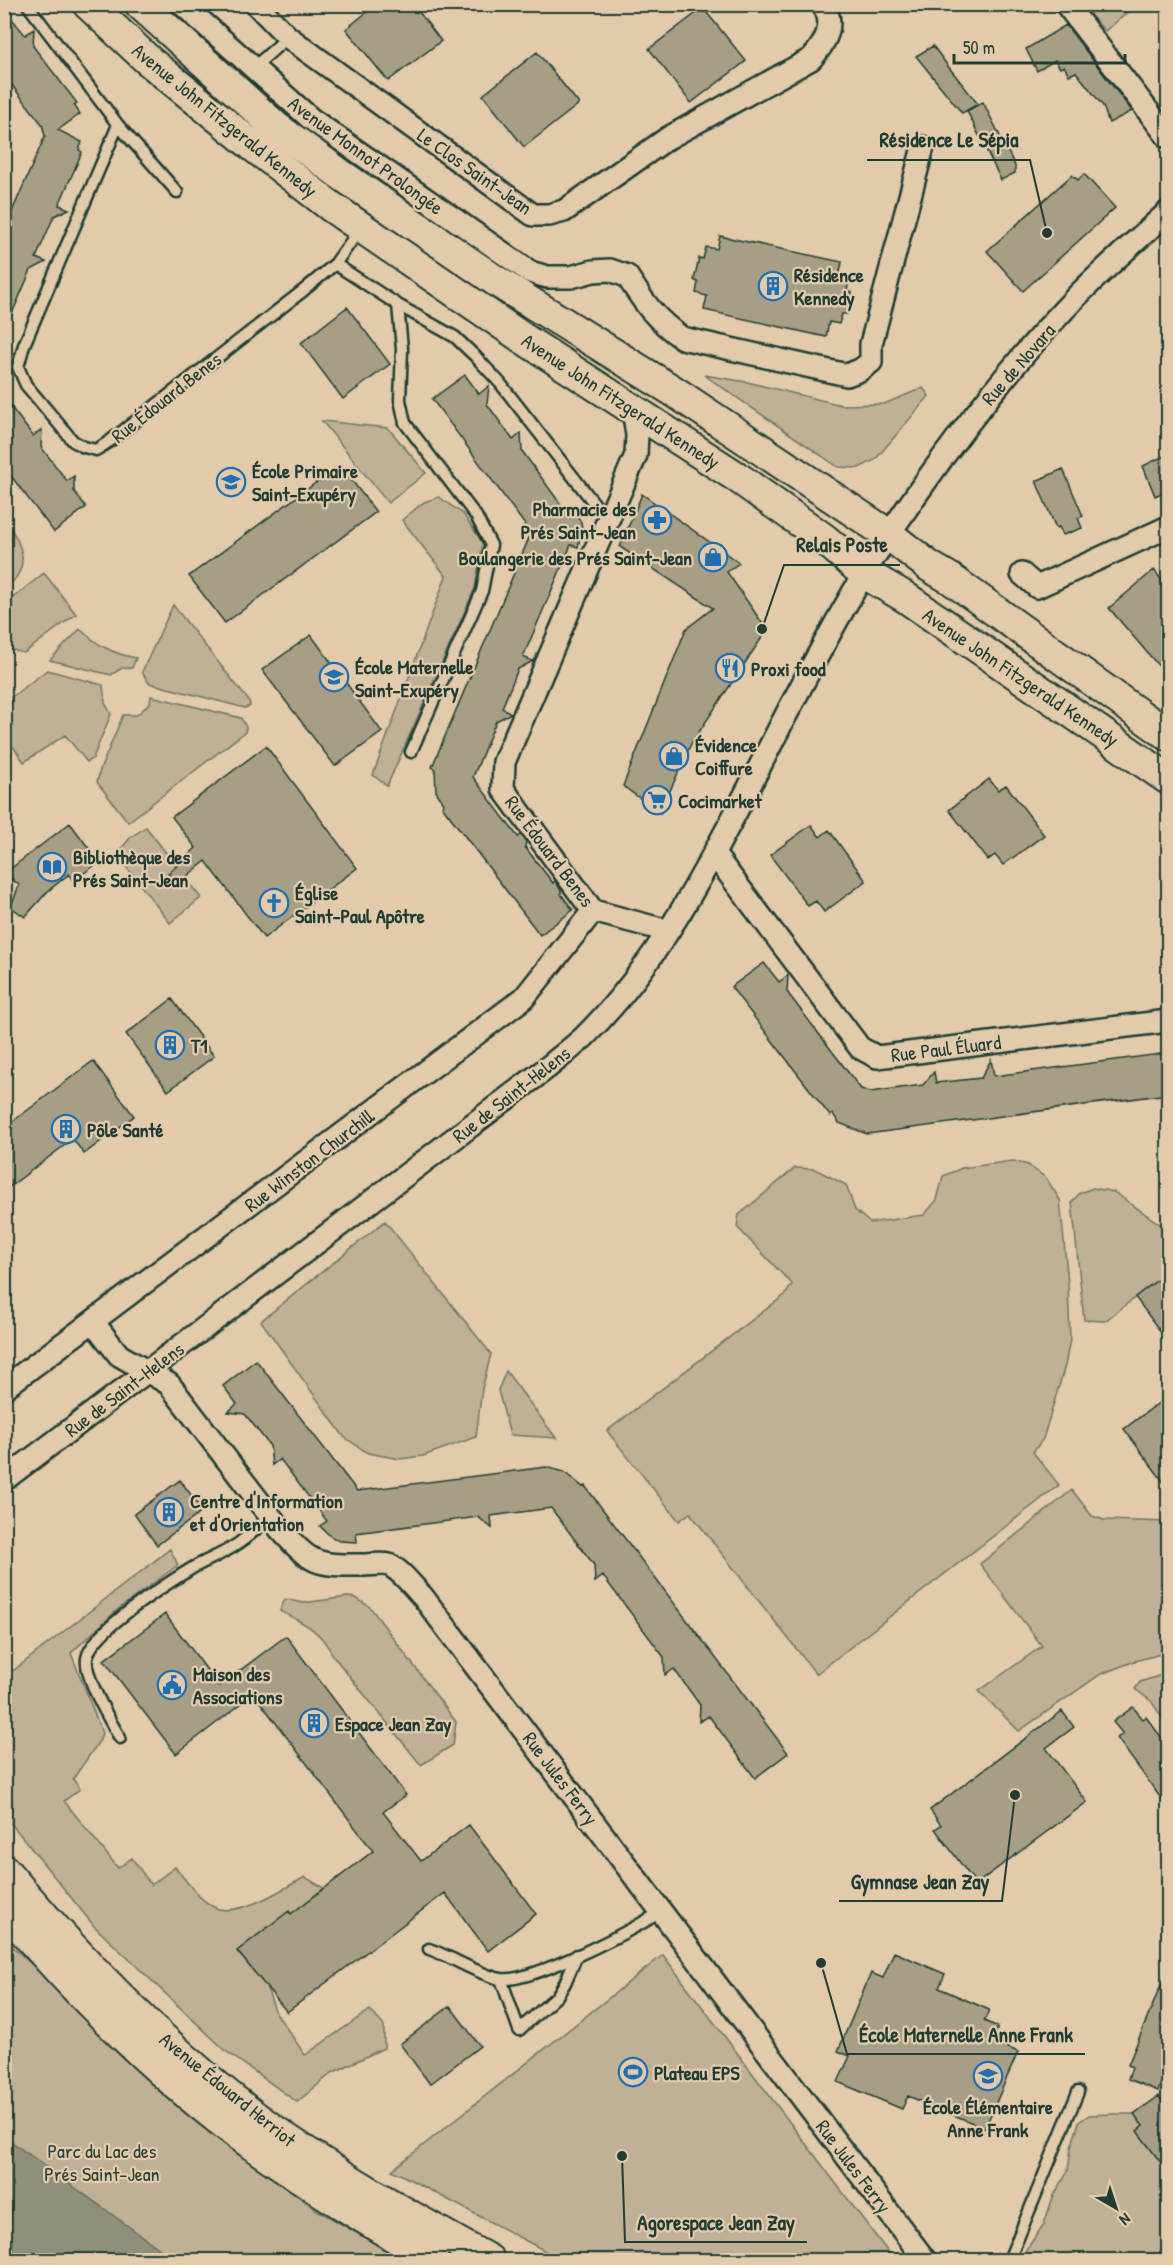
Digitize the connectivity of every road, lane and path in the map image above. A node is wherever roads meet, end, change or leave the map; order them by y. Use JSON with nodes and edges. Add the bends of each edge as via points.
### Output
{"nodes":[{"id":1,"x":27,"y":4,"type":"edge"},
{"id":2,"x":88,"y":4,"type":"edge"},
{"id":3,"x":140,"y":4,"type":"edge"},
{"id":4,"x":182,"y":4,"type":"edge"},
{"id":5,"x":256,"y":4,"type":"edge"},
{"id":6,"x":822,"y":4,"type":"edge"},
{"id":7,"x":1066,"y":4,"type":"edge"},
{"id":8,"x":288,"y":37,"type":"junction"},
{"id":9,"x":253,"y":68,"type":"junction"},
{"id":10,"x":118,"y":125,"type":"junction"},
{"id":11,"x":1168,"y":137,"type":"edge"},
{"id":12,"x":923,"y":147,"type":"dead end"},
{"id":13,"x":177,"y":192,"type":"dead end"},
{"id":14,"x":1168,"y":212,"type":"edge"},
{"id":15,"x":362,"y":227,"type":"junction"},
{"id":16,"x":334,"y":264,"type":"junction"},
{"id":17,"x":398,"y":305,"type":"junction"},
{"id":18,"x":633,"y":408,"type":"junction"},
{"id":19,"x":609,"y":522,"type":"junction"},
{"id":20,"x":1168,"y":527,"type":"edge"},
{"id":21,"x":889,"y":535,"type":"junction"},
{"id":22,"x":864,"y":573,"type":"junction"},
{"id":23,"x":1022,"y":574,"type":"dead end"},
{"id":24,"x":1168,"y":735,"type":"edge"},
{"id":25,"x":411,"y":752,"type":"dead end"},
{"id":26,"x":1168,"y":779,"type":"edge"},
{"id":27,"x":714,"y":854,"type":"junction"},
{"id":28,"x":593,"y":911,"type":"junction"},
{"id":29,"x":668,"y":931,"type":"junction"},
{"id":30,"x":1168,"y":1021,"type":"edge"},
{"id":31,"x":93,"y":1322,"type":"junction"},
{"id":32,"x":148,"y":1371,"type":"junction"},
{"id":33,"x":4,"y":1388,"type":"edge"},
{"id":34,"x":4,"y":1480,"type":"edge"},
{"id":35,"x":271,"y":1517,"type":"junction"},
{"id":36,"x":120,"y":1738,"type":"dead end"},
{"id":37,"x":4,"y":1870,"type":"edge"},
{"id":38,"x":4,"y":1908,"type":"edge"},
{"id":39,"x":663,"y":1911,"type":"junction"},
{"id":40,"x":429,"y":1949,"type":"dead end"},
{"id":41,"x":577,"y":1955,"type":"junction"},
{"id":42,"x":501,"y":1979,"type":"junction"},
{"id":43,"x":1078,"y":2092,"type":"dead end"},
{"id":44,"x":433,"y":2260,"type":"edge"},
{"id":45,"x":489,"y":2260,"type":"edge"},
{"id":46,"x":925,"y":2260,"type":"edge"},
{"id":47,"x":1010,"y":2260,"type":"edge"}],
"edges":[{"from":1,"to":10,"type":"lane"},
{"from":2,"to":15,"type":"main road","name":"Avenue John Fitzgerald Kennedy","via":[[149,61],[253,146]]},
{"from":3,"to":21,"type":"main road","name":"Avenue John Fitzgerald Kennedy","via":[[267,119],[340,174],[496,281],[675,392]]},
{"from":4,"to":9,"type":"street","name":"Avenue Monnot Prolongée"},
{"from":5,"to":8,"type":"street","name":"Le Clos Saint-Jean"},
{"from":6,"to":8,"type":"street","name":"Le Clos Saint-Jean","via":[[830,27],[823,46],[812,59],[668,138],[564,211],[549,215],[533,215]]},
{"from":7,"to":11,"type":"street"},
{"from":8,"to":9,"type":"lane"},
{"from":9,"to":12,"type":"street","name":"Avenue Monnot Prolongée","via":[[311,119],[530,272],[547,277],[610,270],[627,276],[662,324],[682,338],[847,375],[871,362],[871,344]]},
{"from":10,"to":13,"type":"lane"},
{"from":10,"to":16,"type":"lane","name":"Rue Édouard Benes","via":[[18,367],[26,385],[73,441],[96,450],[110,441]]},
{"from":14,"to":21,"type":"street","name":"Rue de Novara","via":[[1078,295],[1030,348],[961,431]]},
{"from":15,"to":16,"type":"lane","name":"Rue Édouard Benes"},
{"from":15,"to":18,"type":"main road","name":"Avenue John Fitzgerald Kennedy","via":[[524,339]]},
{"from":16,"to":17,"type":"lane"},
{"from":17,"to":19,"type":"lane","via":[[454,337],[476,357]]},
{"from":17,"to":25,"type":"lane","via":[[402,349],[400,400],[405,423],[476,516],[491,544],[482,591]]},
{"from":18,"to":19,"type":"street","name":"Rue Édouard Benes","via":[[636,455]]},
{"from":18,"to":22,"type":"main road","name":"Avenue John Fitzgerald Kennedy","via":[[823,538]]},
{"from":19,"to":28,"type":"street","name":"Rue Édouard Benes","via":[[504,762],[503,789]]},
{"from":20,"to":23,"type":"street","via":[[1038,587]]},
{"from":21,"to":22,"type":"street","name":"Rue de Novara"},
{"from":21,"to":24,"type":"main road","name":"Avenue John Fitzgerald Kennedy"},
{"from":22,"to":26,"type":"main road","name":"Avenue John Fitzgerald Kennedy"},
{"from":22,"to":27,"type":"street","name":"Rue de Saint-Helens"},
{"from":27,"to":29,"type":"street","name":"Rue de Saint-Helens"},
{"from":27,"to":30,"type":"street","name":"Rue Paul Éluard","via":[[860,1048],[877,1057]]},
{"from":28,"to":29,"type":"street","name":"Rue Édouard Benes"},
{"from":28,"to":31,"type":"street","name":"Rue Winston Churchill","via":[[524,998]]},
{"from":29,"to":32,"type":"street","name":"Rue de Saint-Helens","via":[[617,1000],[574,1045]]},
{"from":31,"to":32,"type":"street","name":"Rue Jules Ferry","via":[[119,1355]]},
{"from":31,"to":33,"type":"street","name":"Rue Winston Churchill"},
{"from":32,"to":34,"type":"street","name":"Rue de Saint-Helens"},
{"from":32,"to":35,"type":"street","name":"Rue Jules Ferry","via":[[169,1384]]},
{"from":35,"to":36,"type":"lane","via":[[239,1543],[156,1592],[95,1641],[87,1658],[90,1675]]},
{"from":35,"to":39,"type":"street","name":"Rue Jules Ferry","via":[[309,1559],[323,1564],[388,1564],[405,1578]]},
{"from":37,"to":45,"type":"main road","name":"Avenue Édouard Herriot","via":[[102,1980],[212,2081],[337,2173]]},
{"from":38,"to":44,"type":"main road","name":"Avenue Édouard Herriot","via":[[52,1965],[199,2103],[260,2150]]},
{"from":39,"to":41,"type":"lane"},
{"from":39,"to":46,"type":"street","name":"Rue Jules Ferry"},
{"from":40,"to":42,"type":"lane"},
{"from":41,"to":42,"type":"lane","via":[[547,1968]]},
{"from":41,"to":42,"type":"lane","via":[[557,1996],[519,2030]]},
{"from":43,"to":47,"type":"lane"}]}
